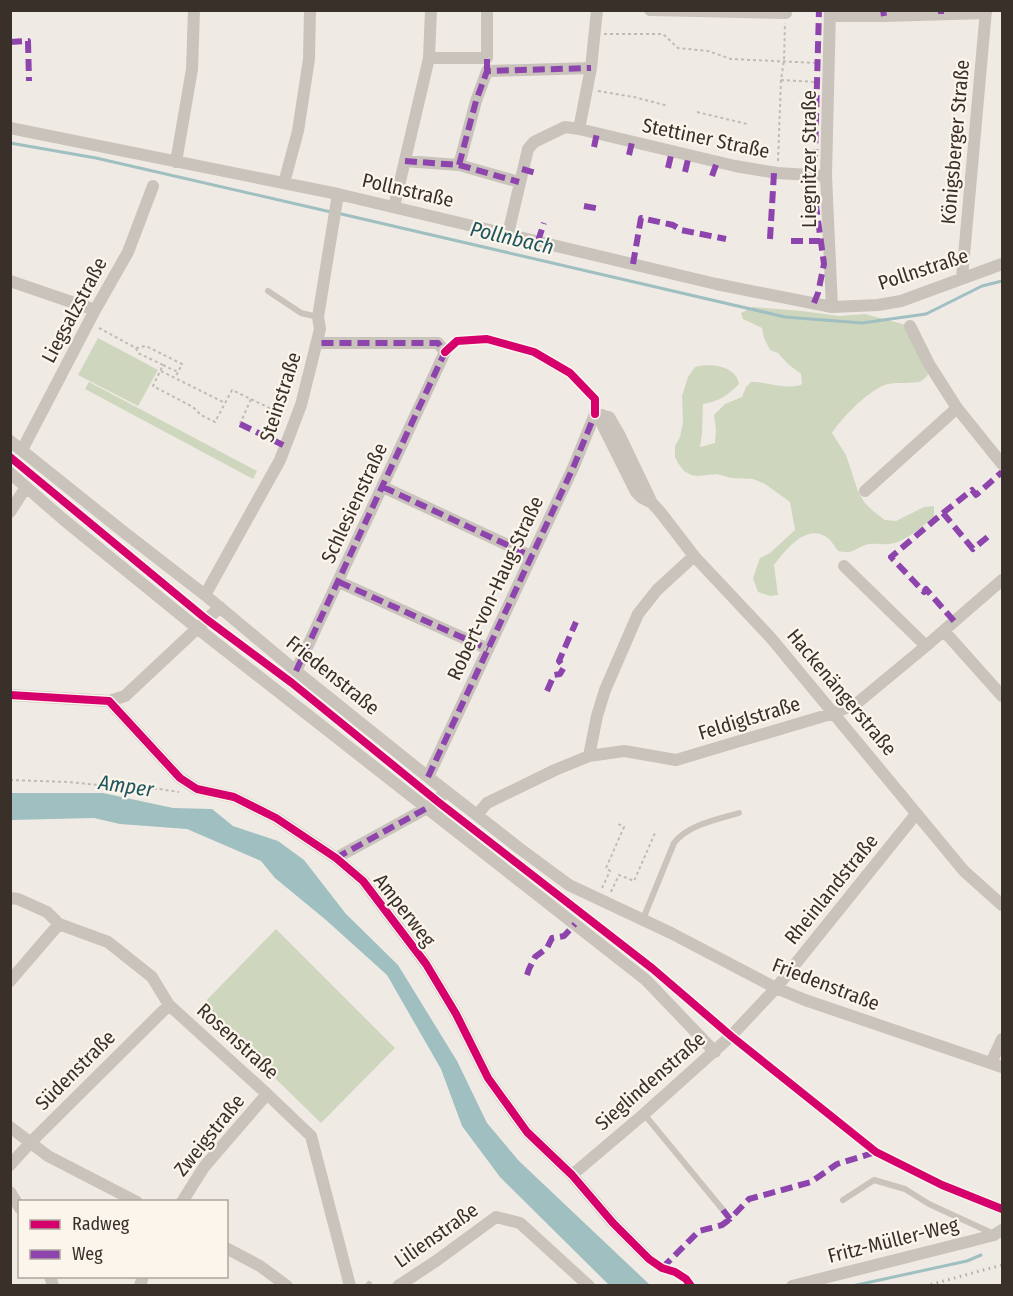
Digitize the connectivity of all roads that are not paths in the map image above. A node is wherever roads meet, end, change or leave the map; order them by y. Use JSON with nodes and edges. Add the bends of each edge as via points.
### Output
{"nodes":[{"id":1,"x":194,"y":10,"type":"edge"},
{"id":2,"x":310,"y":10,"type":"edge"},
{"id":3,"x":431,"y":10,"type":"edge"},
{"id":4,"x":487,"y":10,"type":"edge"},
{"id":5,"x":597,"y":10,"type":"edge"},
{"id":6,"x":650,"y":10,"type":"edge"},
{"id":7,"x":986,"y":12,"type":"edge"},
{"id":8,"x":786,"y":13,"type":"road end"},
{"id":9,"x":830,"y":13,"type":"edge"},
{"id":10,"x":906,"y":13,"type":"edge"},
{"id":11,"x":429,"y":58,"type":"junction"},
{"id":12,"x":487,"y":65,"type":"junction"},
{"id":13,"x":591,"y":69,"type":"junction"},
{"id":14,"x":10,"y":128,"type":"edge"},
{"id":15,"x":579,"y":129,"type":"junction"},
{"id":16,"x":405,"y":161,"type":"junction"},
{"id":17,"x":176,"y":162,"type":"junction"},
{"id":18,"x":459,"y":165,"type":"junction"},
{"id":19,"x":826,"y":176,"type":"junction"},
{"id":20,"x":519,"y":182,"type":"junction"},
{"id":21,"x":284,"y":183,"type":"junction"},
{"id":22,"x":153,"y":186,"type":"dead end"},
{"id":23,"x":338,"y":199,"type":"junction"},
{"id":24,"x":394,"y":207,"type":"junction"},
{"id":25,"x":508,"y":234,"type":"junction"},
{"id":26,"x":1002,"y":264,"type":"edge"},
{"id":27,"x":963,"y":278,"type":"junction"},
{"id":28,"x":10,"y":281,"type":"edge"},
{"id":29,"x":268,"y":291,"type":"dead end"},
{"id":30,"x":832,"y":307,"type":"junction"},
{"id":31,"x":95,"y":310,"type":"junction"},
{"id":32,"x":318,"y":317,"type":"junction"},
{"id":33,"x":910,"y":326,"type":"dead end"},
{"id":34,"x":317,"y":343,"type":"junction"},
{"id":35,"x":957,"y":408,"type":"junction"},
{"id":36,"x":599,"y":415,"type":"joint"},
{"id":37,"x":10,"y":441,"type":"edge"},
{"id":38,"x":22,"y":450,"type":"junction"},
{"id":39,"x":1002,"y":464,"type":"edge"},
{"id":40,"x":10,"y":473,"type":"edge"},
{"id":41,"x":26,"y":487,"type":"junction"},
{"id":42,"x":383,"y":487,"type":"junction"},
{"id":43,"x":865,"y":491,"type":"dead end"},
{"id":44,"x":11,"y":509,"type":"edge"},
{"id":45,"x":531,"y":556,"type":"junction"},
{"id":46,"x":694,"y":556,"type":"junction"},
{"id":47,"x":844,"y":566,"type":"dead end"},
{"id":48,"x":1002,"y":580,"type":"edge"},
{"id":49,"x":339,"y":582,"type":"junction"},
{"id":50,"x":205,"y":595,"type":"junction"},
{"id":51,"x":219,"y":607,"type":"junction"},
{"id":52,"x":197,"y":628,"type":"junction"},
{"id":53,"x":944,"y":631,"type":"junction"},
{"id":54,"x":926,"y":646,"type":"junction"},
{"id":55,"x":488,"y":649,"type":"junction"},
{"id":56,"x":296,"y":671,"type":"junction"},
{"id":57,"x":10,"y":695,"type":"edge"},
{"id":58,"x":1002,"y":696,"type":"edge"},
{"id":59,"x":109,"y":701,"type":"junction"},
{"id":60,"x":834,"y":712,"type":"junction"},
{"id":61,"x":590,"y":756,"type":"junction"},
{"id":62,"x":428,"y":777,"type":"junction"},
{"id":63,"x":446,"y":791,"type":"junction"},
{"id":64,"x":427,"y":808,"type":"junction"},
{"id":65,"x":739,"y":813,"type":"dead end"},
{"id":66,"x":916,"y":813,"type":"junction"},
{"id":67,"x":477,"y":815,"type":"junction"},
{"id":68,"x":336,"y":858,"type":"junction"},
{"id":69,"x":10,"y":898,"type":"edge"},
{"id":70,"x":1002,"y":905,"type":"edge"},
{"id":71,"x":643,"y":920,"type":"junction"},
{"id":72,"x":59,"y":924,"type":"junction"},
{"id":73,"x":10,"y":981,"type":"edge"},
{"id":74,"x":776,"y":988,"type":"junction"},
{"id":75,"x":169,"y":1005,"type":"junction"},
{"id":76,"x":1002,"y":1039,"type":"edge"},
{"id":77,"x":715,"y":1052,"type":"junction"},
{"id":78,"x":997,"y":1065,"type":"edge"},
{"id":79,"x":267,"y":1094,"type":"junction"},
{"id":80,"x":644,"y":1114,"type":"junction"},
{"id":81,"x":10,"y":1127,"type":"edge"},
{"id":82,"x":30,"y":1143,"type":"junction"},
{"id":83,"x":10,"y":1166,"type":"edge"},
{"id":84,"x":572,"y":1175,"type":"junction"},
{"id":85,"x":10,"y":1192,"type":"edge"},
{"id":86,"x":133,"y":1200,"type":"edge"},
{"id":87,"x":183,"y":1200,"type":"edge"},
{"id":88,"x":843,"y":1200,"type":"dead end"},
{"id":89,"x":18,"y":1205,"type":"edge"},
{"id":90,"x":723,"y":1210,"type":"dead end"},
{"id":91,"x":998,"y":1232,"type":"edge"},
{"id":92,"x":228,"y":1249,"type":"edge"},
{"id":93,"x":649,"y":1259,"type":"dead end"},
{"id":94,"x":287,"y":1286,"type":"edge"},
{"id":95,"x":350,"y":1286,"type":"edge"},
{"id":96,"x":398,"y":1286,"type":"edge"},
{"id":97,"x":589,"y":1286,"type":"edge"},
{"id":98,"x":792,"y":1286,"type":"edge"}],
"edges":[{"from":1,"to":17,"type":"street","via":[[192,69]]},
{"from":2,"to":21,"type":"street","via":[[309,59],[298,131]]},
{"from":3,"to":11,"type":"street"},
{"from":4,"to":12,"type":"street"},
{"from":5,"to":13,"type":"street"},
{"from":6,"to":8,"type":"street"},
{"from":7,"to":10,"type":"street"},
{"from":7,"to":27,"type":"street","name":"Königsberger Straße"},
{"from":9,"to":10,"type":"street"},
{"from":9,"to":19,"type":"street","name":"Liegnitzer Straße"},
{"from":11,"to":12,"type":"street"},
{"from":11,"to":16,"type":"street"},
{"from":12,"to":13,"type":"street"},
{"from":12,"to":18,"type":"street"},
{"from":13,"to":15,"type":"street"},
{"from":14,"to":17,"type":"street","name":"Pollnstraße"},
{"from":15,"to":19,"type":"street","name":"Stettiner Straße","via":[[735,166]]},
{"from":15,"to":20,"type":"street","via":[[565,127],[534,142],[528,149]]},
{"from":16,"to":18,"type":"street"},
{"from":16,"to":24,"type":"street"},
{"from":17,"to":21,"type":"street","name":"Pollnstraße"},
{"from":18,"to":20,"type":"street"},
{"from":19,"to":30,"type":"street","name":"Liegnitzer Straße"},
{"from":20,"to":25,"type":"street"},
{"from":21,"to":23,"type":"street","name":"Pollnstraße"},
{"from":22,"to":31,"type":"street","name":"Liegsalzstraße","via":[[128,252]]},
{"from":23,"to":24,"type":"street","name":"Pollnstraße"},
{"from":23,"to":32,"type":"street","name":"Steinstraße","via":[[321,263]]},
{"from":24,"to":25,"type":"street","name":"Pollnstraße"},
{"from":25,"to":30,"type":"street","name":"Pollnstraße","via":[[716,284]]},
{"from":26,"to":27,"type":"street","name":"Pollnstraße"},
{"from":27,"to":30,"type":"street","name":"Pollnstraße","via":[[901,301]]},
{"from":28,"to":31,"type":"street"},
{"from":29,"to":32,"type":"lane","via":[[301,313]]},
{"from":31,"to":38,"type":"street","name":"Liegsalzstraße"},
{"from":32,"to":34,"type":"street","name":"Steinstraße"},
{"from":33,"to":35,"type":"street"},
{"from":34,"to":42,"type":"street","name":"Schlesienstraße","via":[[438,343],[445,352]]},
{"from":34,"to":50,"type":"street","name":"Steinstraße","via":[[301,405],[280,460]]},
{"from":35,"to":39,"type":"street"},
{"from":35,"to":43,"type":"street"},
{"from":36,"to":45,"type":"street","name":"Robert-von-Haug-Straße"},
{"from":36,"to":46,"type":"street","name":"Hackenängerstraße","via":[[609,417],[652,503]]},
{"from":37,"to":38,"type":"street","name":"Friedenstraße"},
{"from":38,"to":50,"type":"street","name":"Friedenstraße"},
{"from":40,"to":41,"type":"street"},
{"from":41,"to":44,"type":"street"},
{"from":41,"to":52,"type":"street"},
{"from":42,"to":45,"type":"street"},
{"from":42,"to":49,"type":"street","name":"Schlesienstraße"},
{"from":45,"to":55,"type":"street","name":"Robert-von-Haug-Straße"},
{"from":46,"to":60,"type":"street","name":"Hackenängerstraße"},
{"from":46,"to":61,"type":"street","via":[[657,590],[638,614],[605,690]]},
{"from":47,"to":54,"type":"street"},
{"from":48,"to":53,"type":"street","name":"Feldiglstraße"},
{"from":49,"to":55,"type":"street"},
{"from":49,"to":56,"type":"street","name":"Schlesienstraße"},
{"from":50,"to":51,"type":"street","name":"Friedenstraße"},
{"from":51,"to":52,"type":"street"},
{"from":51,"to":56,"type":"street","name":"Friedenstraße"},
{"from":52,"to":59,"type":"street","via":[[124,696]]},
{"from":52,"to":64,"type":"street"},
{"from":53,"to":54,"type":"street","name":"Feldiglstraße"},
{"from":53,"to":58,"type":"street"},
{"from":54,"to":60,"type":"street","name":"Feldiglstraße","via":[[856,704]]},
{"from":55,"to":62,"type":"street","name":"Robert-von-Haug-Straße"},
{"from":56,"to":62,"type":"street","name":"Friedenstraße"},
{"from":57,"to":59,"type":"street"},
{"from":59,"to":68,"type":"street","name":"Amperweg","via":[[180,778],[197,789],[234,797],[276,818]]},
{"from":60,"to":61,"type":"street","name":"Feldiglstraße","via":[[676,760],[624,751]]},
{"from":60,"to":66,"type":"street","name":"Hackenängerstraße"},
{"from":61,"to":67,"type":"street","name":"Feldiglstraße","via":[[487,803]]},
{"from":62,"to":63,"type":"street","name":"Friedenstraße"},
{"from":63,"to":64,"type":"street"},
{"from":63,"to":67,"type":"street","name":"Friedenstraße"},
{"from":64,"to":68,"type":"street"},
{"from":64,"to":77,"type":"street","via":[[646,980]]},
{"from":65,"to":71,"type":"lane","via":[[678,837]]},
{"from":66,"to":70,"type":"street","name":"Hackenängerstraße","via":[[964,871]]},
{"from":66,"to":74,"type":"street","name":"Rheinlandstraße"},
{"from":67,"to":71,"type":"street","name":"Friedenstraße","via":[[569,885]]},
{"from":68,"to":84,"type":"street","name":"Amperweg","via":[[363,881],[426,964],[488,1078],[526,1132]]},
{"from":69,"to":72,"type":"street","name":"Rosenstraße","via":[[47,912]]},
{"from":71,"to":74,"type":"street","name":"Friedenstraße"},
{"from":72,"to":73,"type":"street"},
{"from":72,"to":75,"type":"street","name":"Rosenstraße","via":[[108,942],[152,977]]},
{"from":74,"to":77,"type":"street","name":"Sieglindenstraße"},
{"from":74,"to":78,"type":"street","name":"Friedenstraße"},
{"from":75,"to":79,"type":"street","name":"Rosenstraße"},
{"from":75,"to":82,"type":"street","name":"Südenstraße"},
{"from":76,"to":78,"type":"street"},
{"from":77,"to":80,"type":"street","name":"Sieglindenstraße"},
{"from":79,"to":87,"type":"street","name":"Zweigstraße","via":[[204,1167]]},
{"from":79,"to":95,"type":"street","name":"Rosenstraße","via":[[311,1136]]},
{"from":80,"to":84,"type":"street","name":"Sieglindenstraße"},
{"from":80,"to":90,"type":"lane"},
{"from":81,"to":82,"type":"street"},
{"from":82,"to":83,"type":"street","name":"Südenstraße"},
{"from":82,"to":86,"type":"street"},
{"from":84,"to":93,"type":"street","name":"Amperweg"},
{"from":85,"to":89,"type":"street"},
{"from":88,"to":91,"type":"lane","via":[[874,1180],[905,1189],[929,1204]]},
{"from":91,"to":98,"type":"street","name":"Fritz-Müller-Weg"},
{"from":92,"to":94,"type":"street"},
{"from":96,"to":97,"type":"street","name":"Lilienstraße","via":[[496,1217],[520,1223]]}]}
